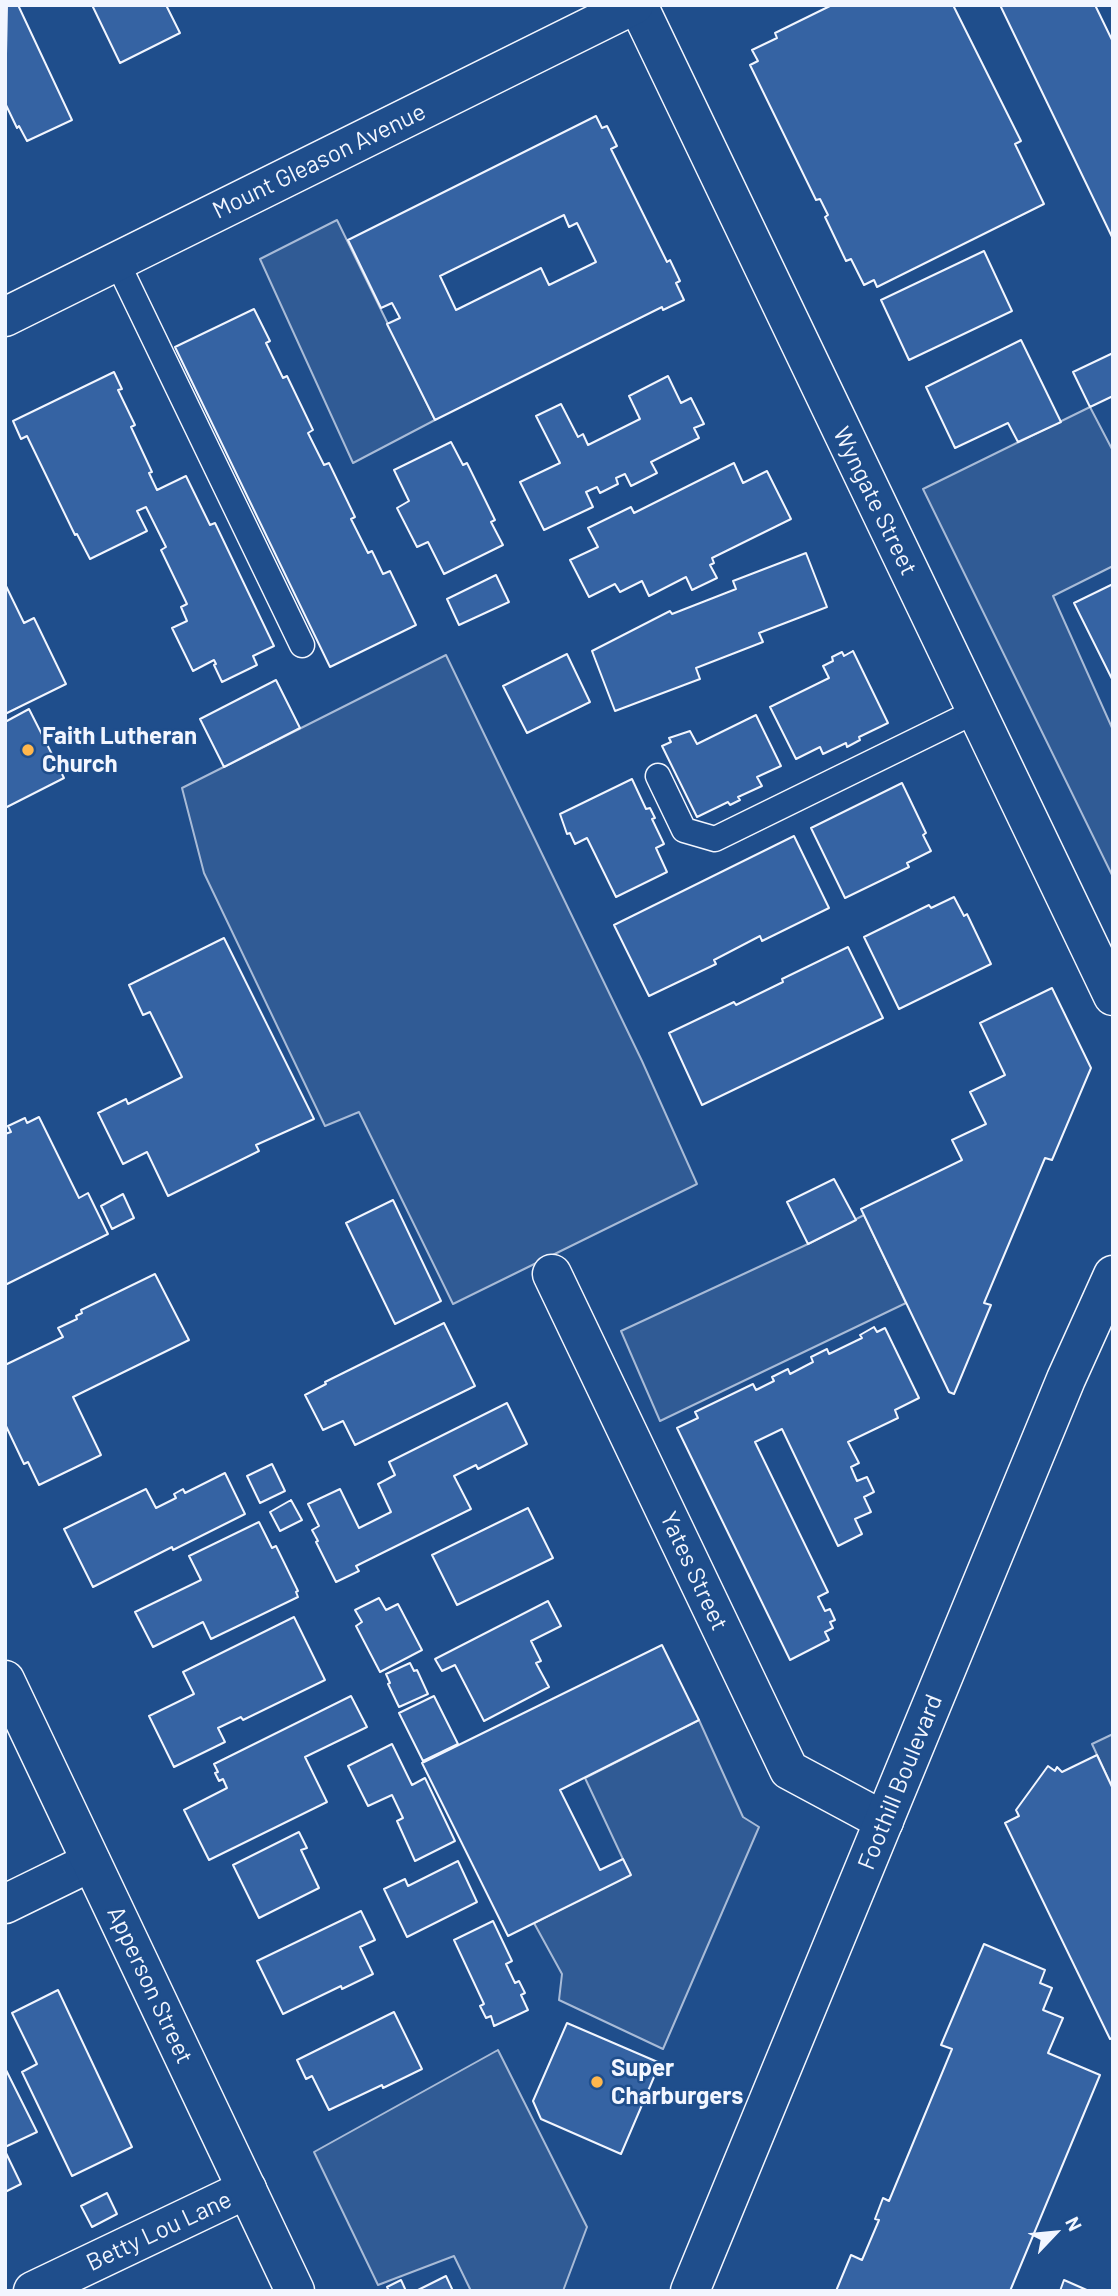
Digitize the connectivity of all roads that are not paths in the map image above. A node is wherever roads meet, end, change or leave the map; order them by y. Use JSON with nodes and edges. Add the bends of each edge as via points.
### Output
{"nodes":[{"id":1,"x":636,"y":5,"type":"edge"},
{"id":2,"x":117,"y":262,"type":"junction"},
{"id":3,"x":5,"y":317,"type":"edge"},
{"id":4,"x":302,"y":645,"type":"dead end"},
{"id":5,"x":976,"y":711,"type":"junction"},
{"id":6,"x":658,"y":776,"type":"dead end"},
{"id":7,"x":1113,"y":996,"type":"edge"},
{"id":8,"x":552,"y":1274,"type":"dead end"},
{"id":9,"x":1113,"y":1275,"type":"edge"},
{"id":10,"x":5,"y":1680,"type":"edge"},
{"id":11,"x":884,"y":1821,"type":"junction"},
{"id":12,"x":91,"y":1862,"type":"junction"},
{"id":13,"x":5,"y":1904,"type":"edge"},
{"id":14,"x":247,"y":2189,"type":"junction"},
{"id":15,"x":33,"y":2291,"type":"edge"},
{"id":16,"x":295,"y":2291,"type":"edge"},
{"id":17,"x":690,"y":2291,"type":"edge"}],
"edges":[{"from":1,"to":2,"type":"street","name":"Mount Gleason Avenue"},
{"from":1,"to":5,"type":"street","name":"Wyngate Street"},
{"from":2,"to":3,"type":"street","name":"Mount Gleason Avenue"},
{"from":2,"to":4,"type":"lane"},
{"from":5,"to":6,"type":"lane","via":[[715,839],[684,830]]},
{"from":5,"to":7,"type":"street","name":"Wyngate Street"},
{"from":8,"to":11,"type":"street","name":"Yates Street","via":[[789,1770]]},
{"from":9,"to":11,"type":"street","name":"Foothill Boulevard"},
{"from":10,"to":12,"type":"street","name":"Apperson Street"},
{"from":11,"to":17,"type":"street","name":"Foothill Boulevard"},
{"from":12,"to":13,"type":"street"},
{"from":12,"to":14,"type":"street","name":"Apperson Street"},
{"from":14,"to":15,"type":"street","name":"Betty Lou Lane"},
{"from":14,"to":16,"type":"street","name":"Apperson Street"}]}
